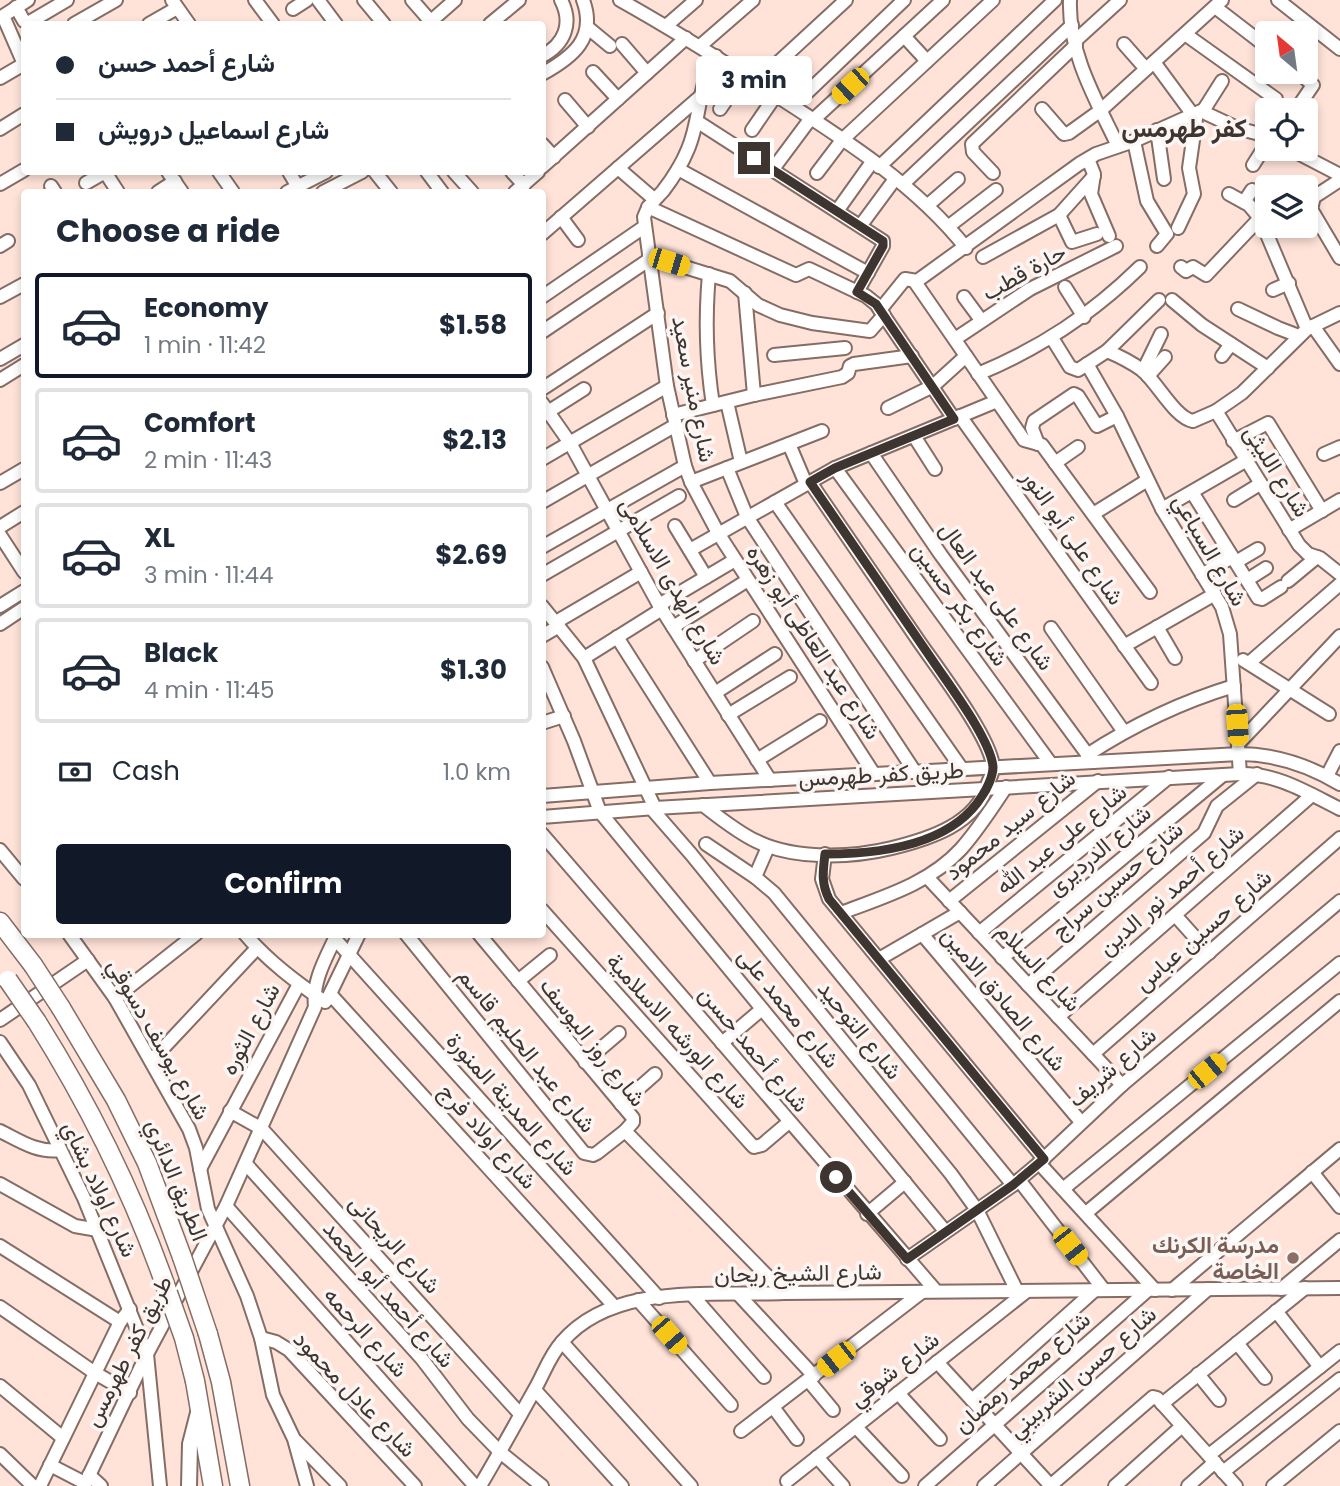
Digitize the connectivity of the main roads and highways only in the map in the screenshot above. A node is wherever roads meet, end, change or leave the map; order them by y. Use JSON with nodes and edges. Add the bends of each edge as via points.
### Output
{"nodes":[{"id":1,"x":0,"y":922,"type":"edge"},
{"id":2,"x":4,"y":975,"type":"edge"},
{"id":3,"x":199,"y":1408,"type":"junction"},
{"id":4,"x":189,"y":1486,"type":"edge"},
{"id":5,"x":213,"y":1486,"type":"edge"},
{"id":6,"x":240,"y":1486,"type":"edge"}],
"edges":[{"from":1,"to":6,"type":"highway","name":"الطريق الدائري","bridge":true,"via":[[61,1008],[147,1163],[208,1334]]},
{"from":2,"to":3,"type":"highway","name":"الطريق الدائري","bridge":true,"via":[[66,1068],[113,1155],[184,1338]]},
{"from":3,"to":4,"type":"main road","via":[[190,1444]]},
{"from":3,"to":5,"type":"highway","name":"الطريق الدائري"}]}
